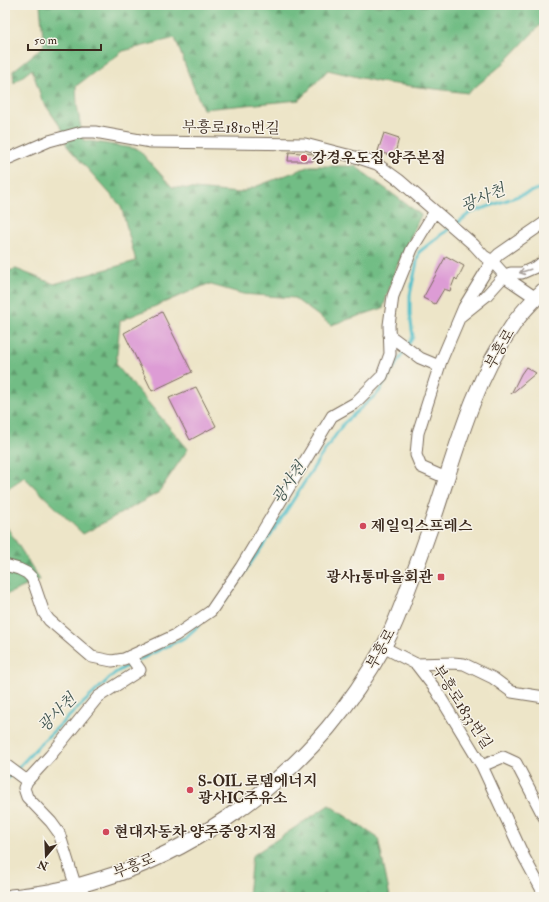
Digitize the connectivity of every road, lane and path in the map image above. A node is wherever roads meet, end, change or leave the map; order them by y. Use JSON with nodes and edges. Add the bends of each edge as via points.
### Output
{"nodes":[{"id":1,"x":5,"y":160,"type":"edge"},
{"id":2,"x":438,"y":214,"type":"junction"},
{"id":3,"x":544,"y":223,"type":"edge"},
{"id":4,"x":492,"y":261,"type":"junction"},
{"id":5,"x":544,"y":261,"type":"edge"},
{"id":6,"x":505,"y":275,"type":"junction"},
{"id":7,"x":540,"y":294,"type":"edge"},
{"id":8,"x":459,"y":318,"type":"junction"},
{"id":9,"x":391,"y":337,"type":"junction"},
{"id":10,"x":439,"y":366,"type":"junction"},
{"id":11,"x":446,"y":478,"type":"junction"},
{"id":12,"x":5,"y":565,"type":"edge"},
{"id":13,"x":383,"y":647,"type":"junction"},
{"id":14,"x":130,"y":657,"type":"junction"},
{"id":15,"x":421,"y":664,"type":"junction"},
{"id":16,"x":544,"y":697,"type":"edge"},
{"id":17,"x":482,"y":766,"type":"junction"},
{"id":18,"x":8,"y":767,"type":"dead end"},
{"id":19,"x":27,"y":781,"type":"junction"},
{"id":20,"x":544,"y":817,"type":"edge"},
{"id":21,"x":77,"y":892,"type":"edge"},
{"id":22,"x":544,"y":894,"type":"edge"},
{"id":23,"x":11,"y":897,"type":"edge"}],
"edges":[{"from":1,"to":2,"type":"street","name":"부흥로1810번길","via":[[49,141],[82,132],[151,142],[305,144],[377,164]]},
{"from":2,"to":4,"type":"street","name":"부흥로1810번길"},
{"from":2,"to":9,"type":"street","via":[[412,249],[393,296],[388,325]]},
{"from":3,"to":4,"type":"street"},
{"from":4,"to":6,"type":"street"},
{"from":4,"to":8,"type":"street"},
{"from":5,"to":6,"type":"street","one_way":true,"via":[[522,273]]},
{"from":6,"to":7,"type":"street","via":[[508,279]]},
{"from":6,"to":8,"type":"street","via":[[486,296]]},
{"from":7,"to":11,"type":"main road","name":"부흥로","via":[[513,325],[495,355],[471,405]]},
{"from":8,"to":10,"type":"street"},
{"from":9,"to":10,"type":"street","via":[[420,358]]},
{"from":9,"to":14,"type":"street","via":[[390,354],[382,376],[355,403],[332,416],[241,567],[211,611],[176,635]]},
{"from":10,"to":11,"type":"street","via":[[418,433],[416,455],[421,467]]},
{"from":11,"to":13,"type":"main road","name":"부흥로","via":[[417,566]]},
{"from":12,"to":14,"type":"street","via":[[27,573],[32,578],[44,614],[92,657],[112,661]]},
{"from":13,"to":15,"type":"street","name":"부흥로1833번길"},
{"from":13,"to":21,"type":"main road","name":"부흥로","via":[[328,728],[297,762],[259,795],[198,837]]},
{"from":14,"to":19,"type":"street","via":[[139,669],[98,698]]},
{"from":15,"to":16,"type":"street","name":"부흥로1833번길","via":[[464,664],[493,678],[512,692]]},
{"from":15,"to":17,"type":"street","name":"부흥로1833번길"},
{"from":17,"to":20,"type":"street","name":"부흥로1833번길","via":[[503,757],[516,763]]},
{"from":17,"to":22,"type":"street","name":"부흥로1833번길"},
{"from":18,"to":19,"type":"street"},
{"from":19,"to":21,"type":"street","via":[[24,788],[28,797],[58,833]]},
{"from":21,"to":23,"type":"main road","name":"부흥로","via":[[57,891]]}]}
